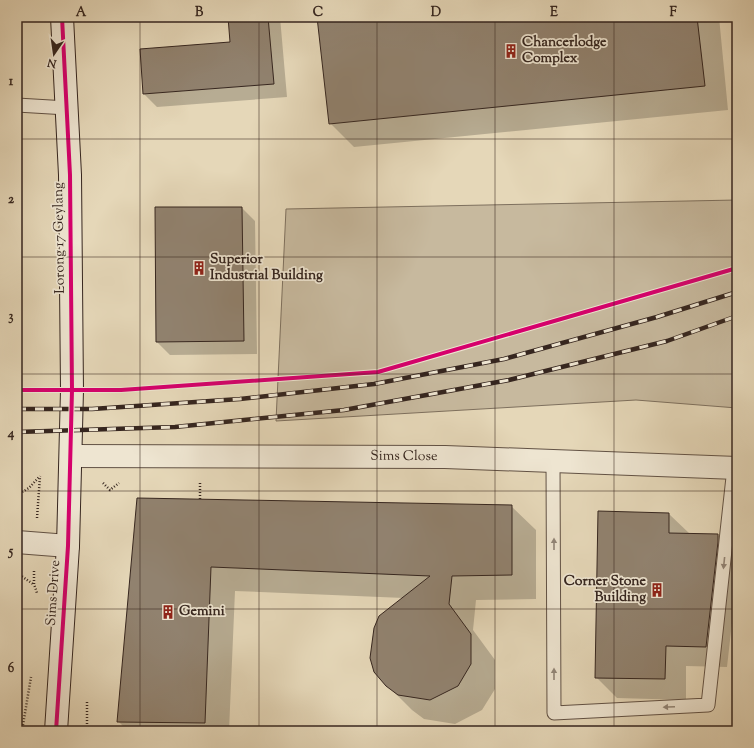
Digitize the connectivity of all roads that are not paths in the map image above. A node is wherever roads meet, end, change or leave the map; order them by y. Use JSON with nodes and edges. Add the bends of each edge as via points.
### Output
{"nodes":[{"id":1,"x":63,"y":18,"type":"edge"},
{"id":2,"x":17,"y":105,"type":"edge"},
{"id":3,"x":67,"y":108,"type":"junction"},
{"id":4,"x":71,"y":456,"type":"junction"},
{"id":5,"x":553,"y":460,"type":"junction"},
{"id":6,"x":736,"y":468,"type":"edge"},
{"id":7,"x":26,"y":543,"type":"edge"},
{"id":8,"x":68,"y":546,"type":"junction"},
{"id":9,"x":56,"y":731,"type":"edge"}],
"edges":[{"from":1,"to":3,"type":"street","name":"Lorong 17 Geylang"},
{"from":2,"to":3,"type":"lane"},
{"from":3,"to":4,"type":"street","name":"Lorong 17 Geylang","via":[[72,326]]},
{"from":4,"to":5,"type":"street","name":"Sims Close","via":[[445,457]]},
{"from":4,"to":8,"type":"street","name":"Sims Drive"},
{"from":5,"to":6,"type":"street","name":"Sims Close"},
{"from":6,"to":5,"type":"lane","one_way":true,"via":[[708,705],[554,714]]},
{"from":7,"to":8,"type":"street"},
{"from":8,"to":9,"type":"street","name":"Sims Drive"}]}
